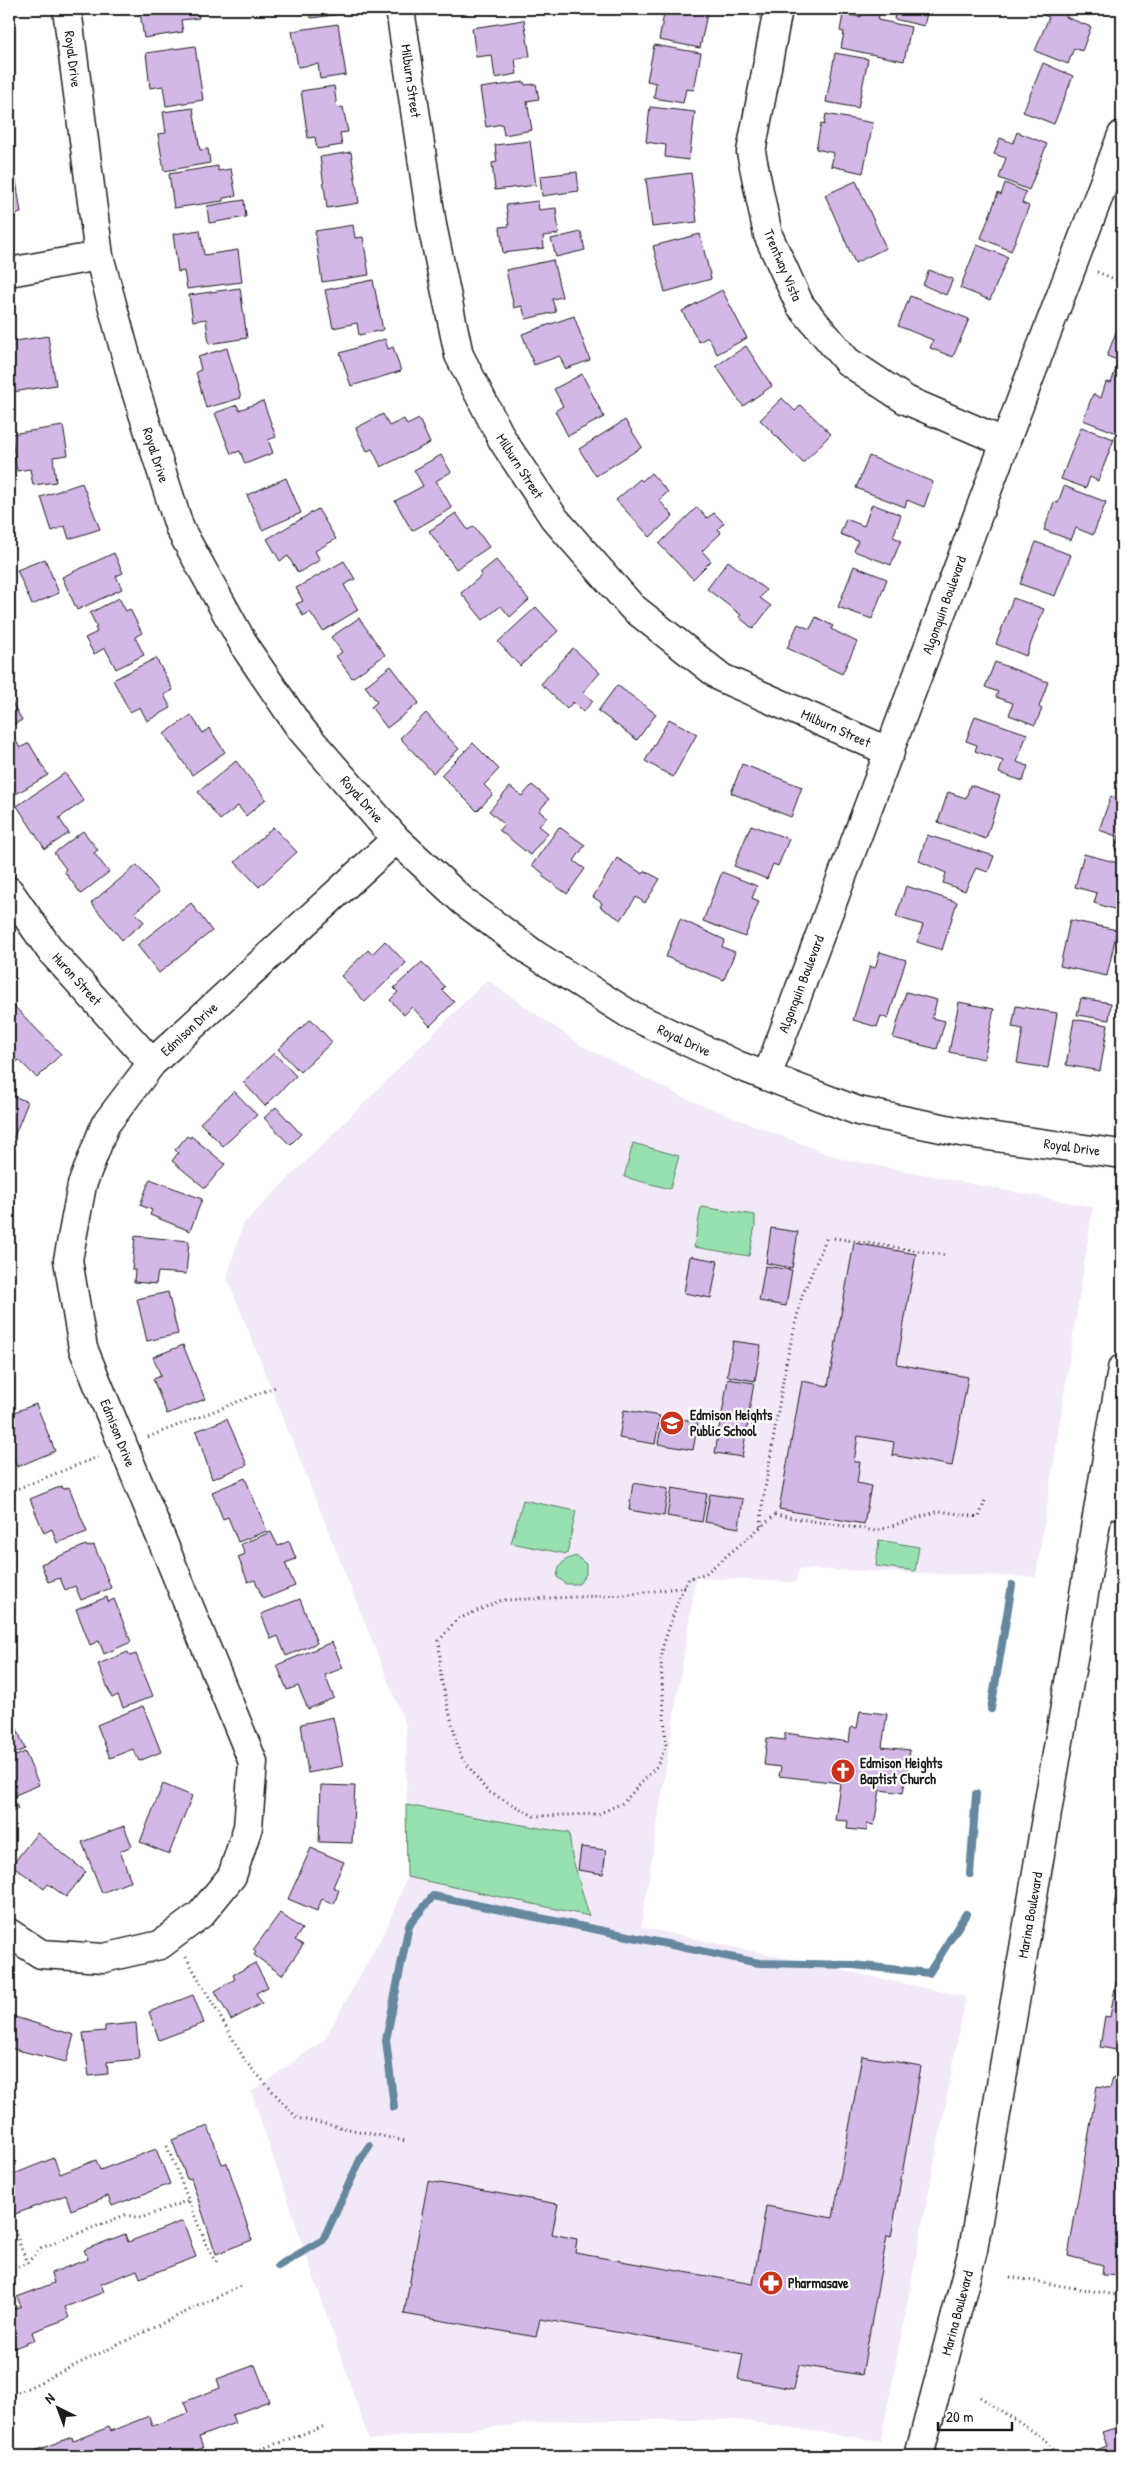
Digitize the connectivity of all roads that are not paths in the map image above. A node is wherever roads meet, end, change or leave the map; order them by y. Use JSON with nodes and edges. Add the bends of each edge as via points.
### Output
{"nodes":[{"id":1,"x":67,"y":9,"type":"edge"},
{"id":2,"x":400,"y":9,"type":"edge"},
{"id":3,"x":778,"y":9,"type":"edge"},
{"id":4,"x":1122,"y":135,"type":"edge"},
{"id":5,"x":99,"y":256,"type":"junction"},
{"id":6,"x":9,"y":272,"type":"edge"},
{"id":7,"x":1004,"y":442,"type":"junction"},
{"id":8,"x":890,"y":752,"type":"junction"},
{"id":9,"x":396,"y":839,"type":"junction"},
{"id":10,"x":9,"y":890,"type":"edge"},
{"id":11,"x":152,"y":1063,"type":"junction"},
{"id":12,"x":766,"y":1076,"type":"junction"},
{"id":13,"x":1122,"y":1154,"type":"edge"},
{"id":14,"x":1122,"y":1369,"type":"edge"},
{"id":15,"x":1111,"y":1504,"type":"edge"},
{"id":16,"x":9,"y":1934,"type":"edge"},
{"id":17,"x":919,"y":2456,"type":"edge"}],
"edges":[{"from":1,"to":5,"type":"street","name":"Royal Drive"},
{"from":2,"to":8,"type":"street","name":"Milburn Street","via":[[432,226],[459,356],[503,441],[554,518],[632,607],[722,678]]},
{"from":3,"to":7,"type":"street","name":"Trentway Vista","via":[[751,152],[768,235],[800,305],[847,361],[906,400]]},
{"from":4,"to":7,"type":"street","name":"Algonquin Boulevard"},
{"from":5,"to":6,"type":"street"},
{"from":5,"to":9,"type":"street","name":"Royal Drive","via":[[133,382],[180,529],[247,650],[300,728]]},
{"from":7,"to":8,"type":"street","name":"Algonquin Boulevard"},
{"from":8,"to":12,"type":"street","name":"Algonquin Boulevard"},
{"from":9,"to":11,"type":"street","name":"Edmison Drive"},
{"from":9,"to":12,"type":"street","name":"Royal Drive","via":[[463,901],[534,954],[629,1014]]},
{"from":10,"to":11,"type":"street","name":"Huron Street","via":[[51,951]]},
{"from":11,"to":16,"type":"street","name":"Edmison Drive","via":[[105,1125],[82,1185],[68,1260],[83,1348],[252,1762],[248,1827],[232,1876],[201,1914],[160,1945],[104,1958],[41,1954]]},
{"from":12,"to":13,"type":"street","name":"Royal Drive","via":[[858,1111],[966,1133]]},
{"from":14,"to":15,"type":"street","name":"Marina Boulevard"},
{"from":15,"to":17,"type":"street","name":"Marina Boulevard","via":[[973,2250]]}]}
